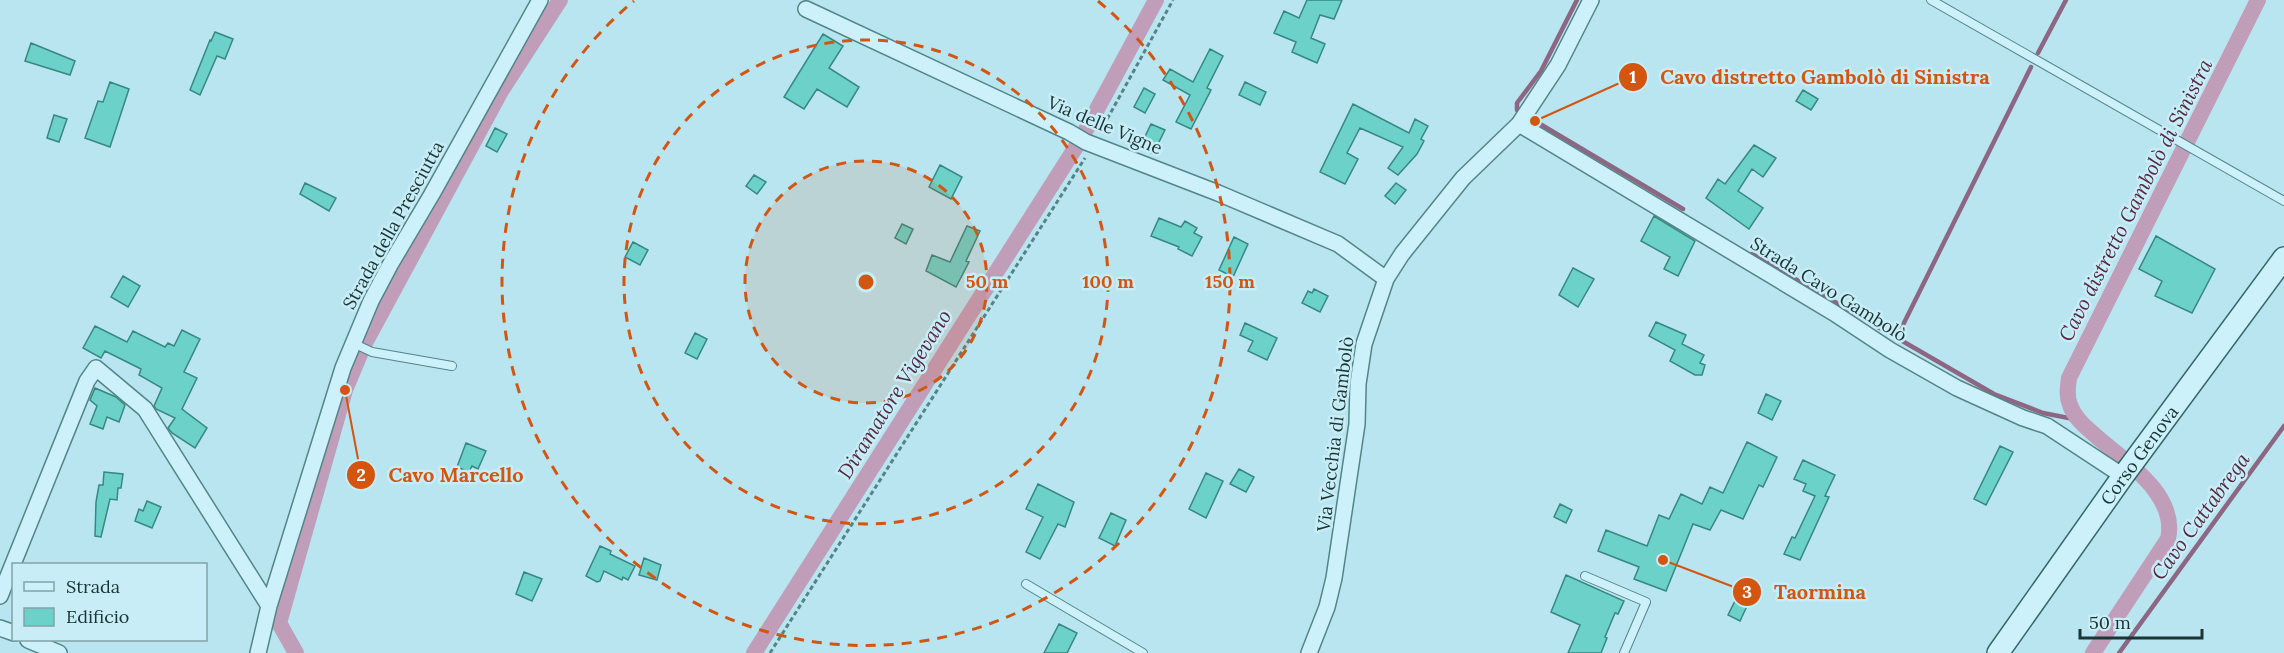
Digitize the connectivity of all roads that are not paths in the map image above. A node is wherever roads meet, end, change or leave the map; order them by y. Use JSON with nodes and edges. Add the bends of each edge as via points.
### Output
{"nodes":[{"id":1,"x":540,"y":0,"type":"edge"},
{"id":2,"x":1591,"y":0,"type":"edge"},
{"id":3,"x":1931,"y":0,"type":"edge"},
{"id":4,"x":806,"y":9,"type":"dead end"},
{"id":5,"x":1519,"y":124,"type":"junction"},
{"id":6,"x":2284,"y":201,"type":"edge"},
{"id":7,"x":2284,"y":258,"type":"edge"},
{"id":8,"x":1386,"y":279,"type":"junction"},
{"id":9,"x":353,"y":343,"type":"junction"},
{"id":10,"x":452,"y":366,"type":"dead end"},
{"id":11,"x":2124,"y":476,"type":"junction"},
{"id":12,"x":13,"y":563,"type":"edge"},
{"id":13,"x":12,"y":566,"type":"edge"},
{"id":14,"x":1585,"y":576,"type":"dead end"},
{"id":15,"x":1026,"y":584,"type":"dead end"},
{"id":16,"x":0,"y":596,"type":"edge"},
{"id":17,"x":269,"y":606,"type":"junction"},
{"id":18,"x":32,"y":641,"type":"edge"},
{"id":19,"x":59,"y":653,"type":"edge"},
{"id":20,"x":258,"y":653,"type":"edge"},
{"id":21,"x":1143,"y":653,"type":"edge"},
{"id":22,"x":1309,"y":653,"type":"edge"},
{"id":23,"x":1624,"y":653,"type":"edge"},
{"id":24,"x":1998,"y":653,"type":"edge"}],
"edges":[{"from":1,"to":9,"type":"street","name":"Strada della Presciutta","via":[[390,265]]},
{"from":2,"to":5,"type":"street","name":"Via Vecchia di Gambolò","via":[[1548,82]]},
{"from":3,"to":6,"type":"lane"},
{"from":4,"to":8,"type":"street","name":"Via delle Vigne","via":[[1090,143],[1338,244]]},
{"from":5,"to":8,"type":"street","name":"Via Vecchia di Gambolò","via":[[1463,178]]},
{"from":5,"to":11,"type":"street","name":"Strada Cavo Gambolò","via":[[1890,350],[1957,388],[2047,426]]},
{"from":7,"to":11,"type":"main road","name":"Corso Genova"},
{"from":8,"to":22,"type":"street","name":"Via Vecchia di Gambolò","via":[[1364,344],[1334,578]]},
{"from":9,"to":10,"type":"lane","via":[[372,352]]},
{"from":9,"to":17,"type":"street","name":"Strada della Presciutta"},
{"from":11,"to":24,"type":"main road","name":"Corso Genova"},
{"from":12,"to":17,"type":"street","via":[[87,381],[96,368],[145,409]]},
{"from":13,"to":16,"type":"street"},
{"from":14,"to":23,"type":"lane","via":[[1646,602]]},
{"from":15,"to":21,"type":"lane"},
{"from":17,"to":20,"type":"street","name":"Strada della Presciutta"},
{"from":18,"to":19,"type":"street"}]}
